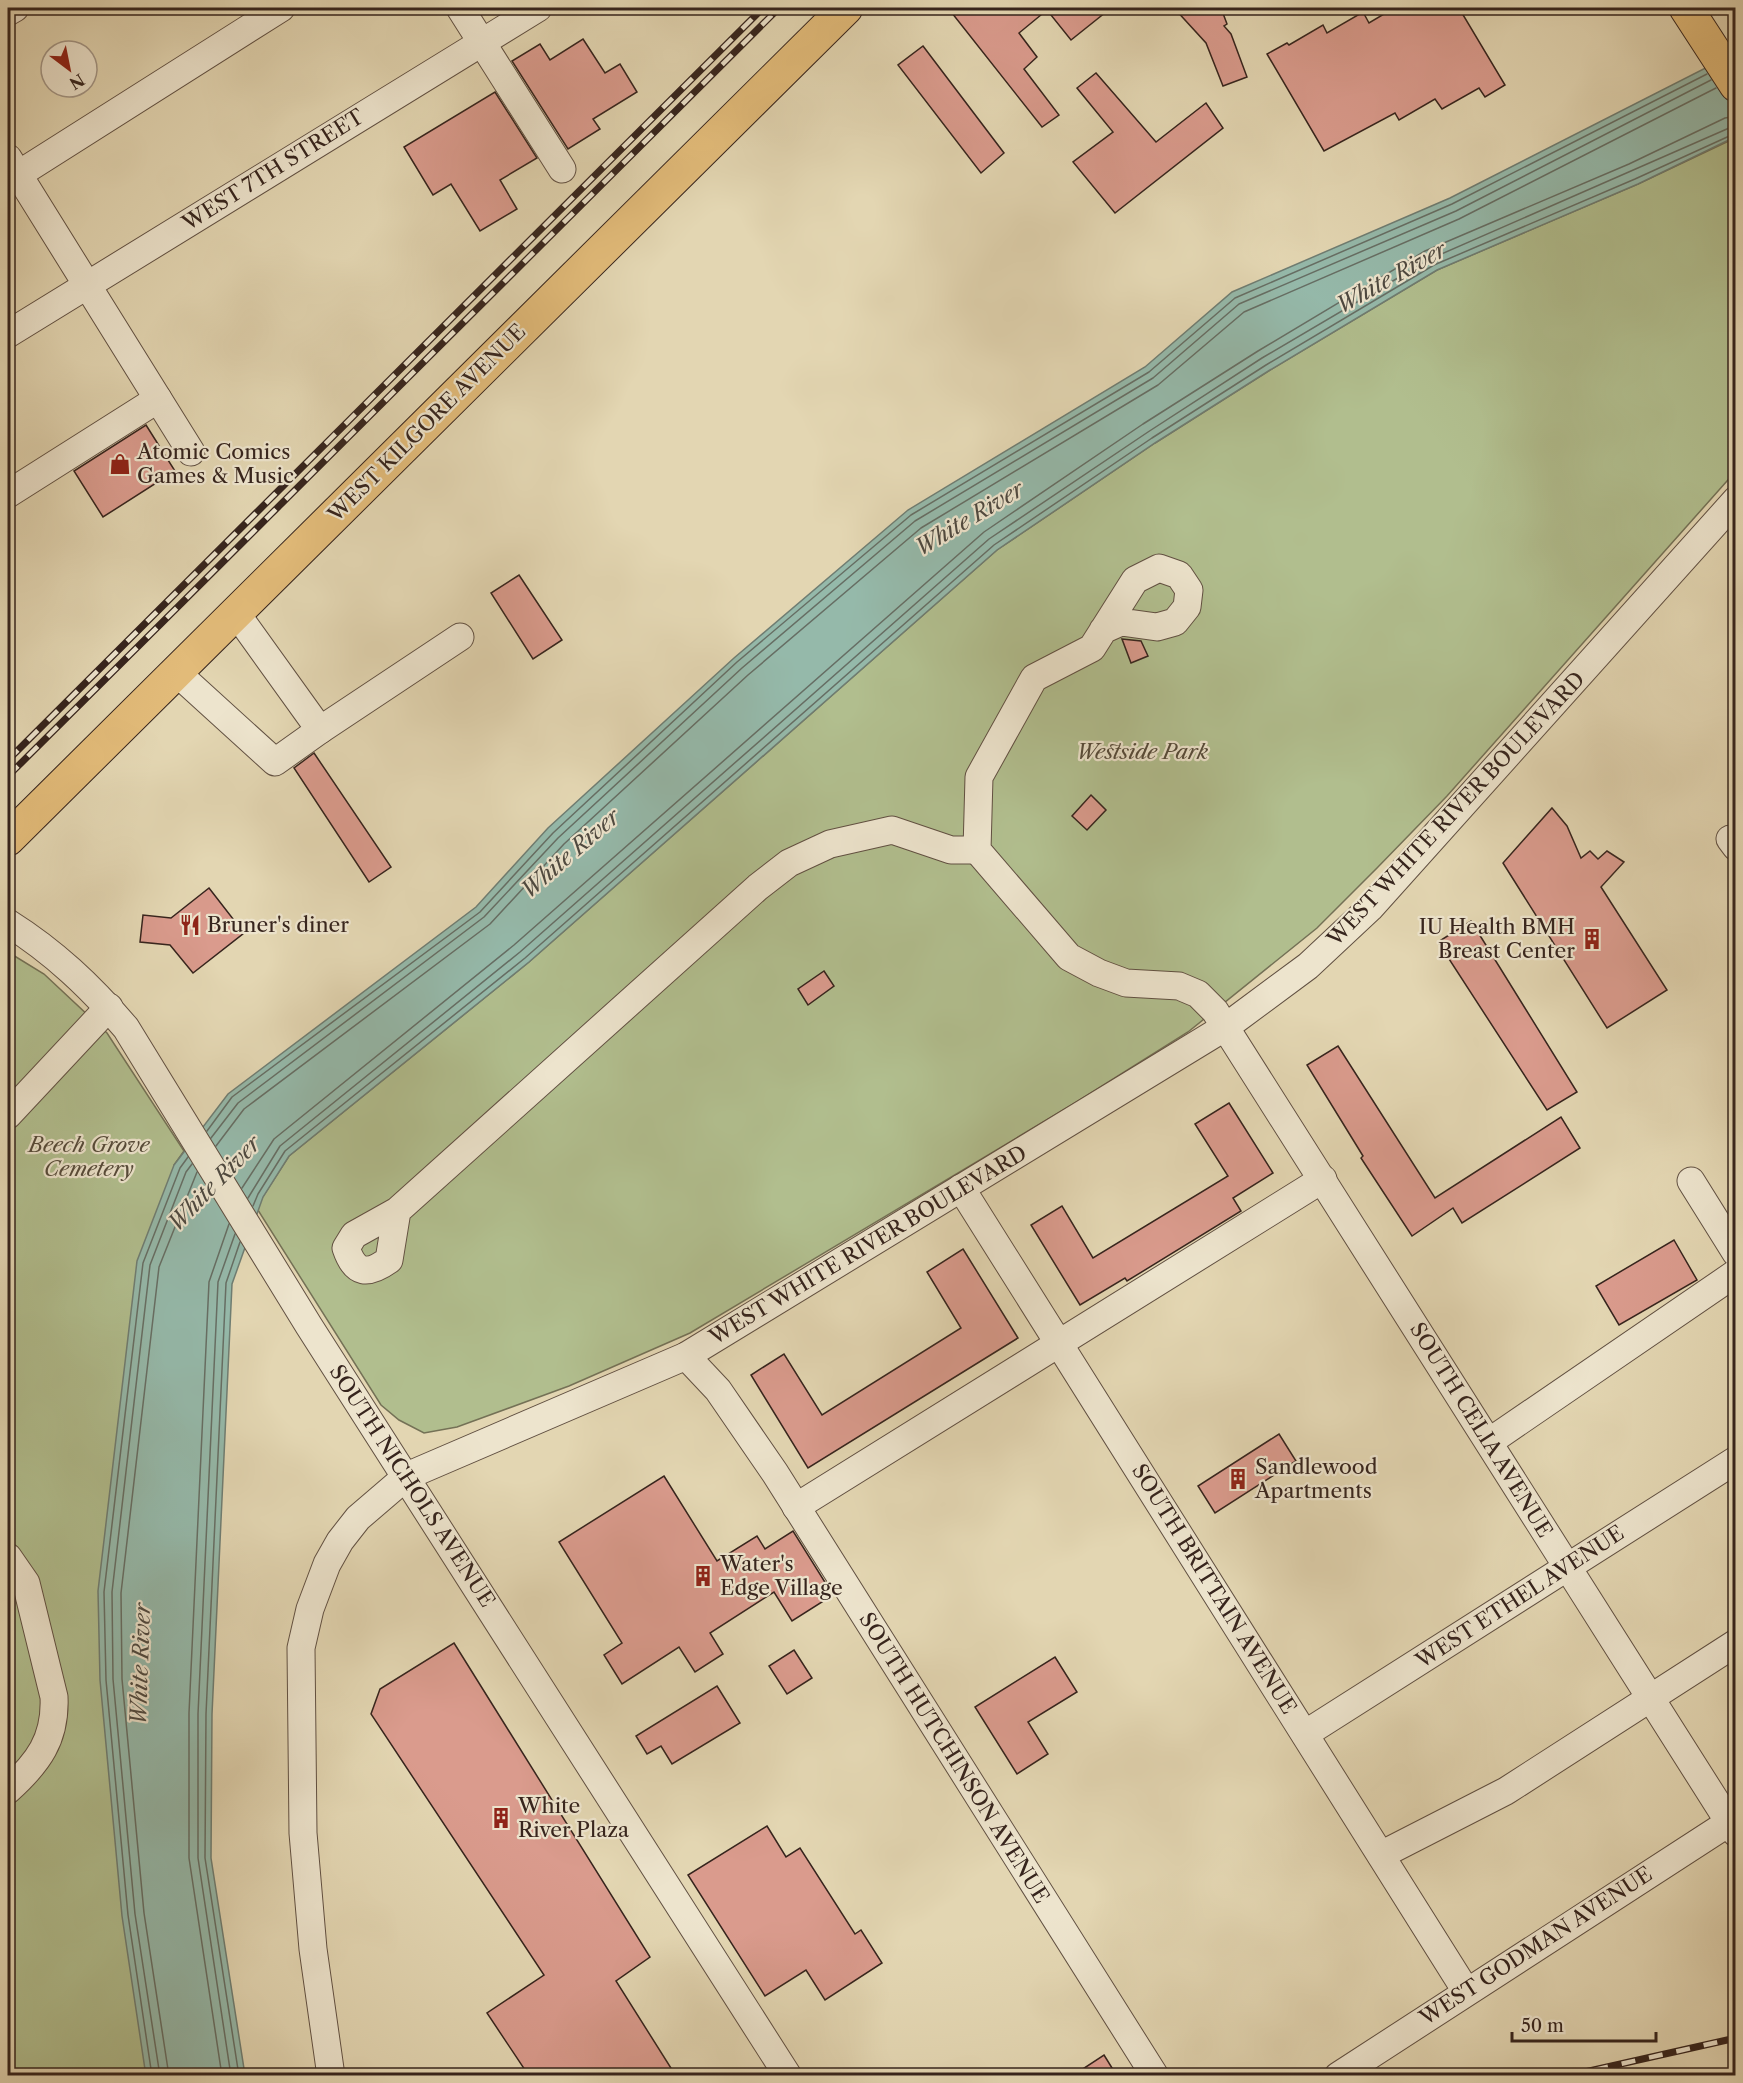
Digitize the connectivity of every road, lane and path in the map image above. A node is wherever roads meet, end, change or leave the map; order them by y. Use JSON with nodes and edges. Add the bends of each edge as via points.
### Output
{"nodes":[{"id":1,"x":15,"y":8,"type":"edge"},
{"id":2,"x":281,"y":8,"type":"edge"},
{"id":3,"x":460,"y":8,"type":"edge"},
{"id":4,"x":538,"y":8,"type":"edge"},
{"id":5,"x":846,"y":8,"type":"edge"},
{"id":6,"x":1686,"y":8,"type":"edge"},
{"id":7,"x":8,"y":12,"type":"edge"},
{"id":8,"x":1702,"y":22,"type":"edge"},
{"id":9,"x":481,"y":42,"type":"junction"},
{"id":10,"x":1736,"y":84,"type":"edge"},
{"id":11,"x":562,"y":169,"type":"dead end"},
{"id":12,"x":11,"y":171,"type":"edge"},
{"id":13,"x":86,"y":285,"type":"junction"},
{"id":14,"x":8,"y":334,"type":"edge"},
{"id":15,"x":158,"y":399,"type":"junction"},
{"id":16,"x":191,"y":452,"type":"dead end"},
{"id":17,"x":8,"y":494,"type":"edge"},
{"id":18,"x":1736,"y":500,"type":"edge"},
{"id":19,"x":236,"y":613,"type":"junction"},
{"id":20,"x":1103,"y":630,"type":"dead end"},
{"id":21,"x":460,"y":637,"type":"dead end"},
{"id":22,"x":176,"y":672,"type":"junction"},
{"id":23,"x":320,"y":730,"type":"junction"},
{"id":24,"x":8,"y":839,"type":"edge"},
{"id":25,"x":977,"y":850,"type":"junction"},
{"id":26,"x":8,"y":923,"type":"edge"},
{"id":27,"x":109,"y":1007,"type":"junction"},
{"id":28,"x":1227,"y":1026,"type":"junction"},
{"id":29,"x":8,"y":1115,"type":"edge"},
{"id":30,"x":1323,"y":1179,"type":"junction"},
{"id":31,"x":1691,"y":1181,"type":"dead end"},
{"id":32,"x":962,"y":1188,"type":"junction"},
{"id":33,"x":397,"y":1211,"type":"dead end"},
{"id":34,"x":1736,"y":1253,"type":"edge"},
{"id":35,"x":1736,"y":1273,"type":"edge"},
{"id":36,"x":1058,"y":1341,"type":"junction"},
{"id":37,"x":686,"y":1356,"type":"junction"},
{"id":38,"x":1489,"y":1442,"type":"junction"},
{"id":39,"x":1736,"y":1460,"type":"edge"},
{"id":40,"x":407,"y":1476,"type":"junction"},
{"id":41,"x":796,"y":1507,"type":"junction"},
{"id":42,"x":8,"y":1557,"type":"edge"},
{"id":43,"x":1568,"y":1566,"type":"junction"},
{"id":44,"x":1736,"y":1643,"type":"edge"},
{"id":45,"x":1650,"y":1697,"type":"junction"},
{"id":46,"x":1305,"y":1734,"type":"junction"},
{"id":47,"x":8,"y":1790,"type":"edge"},
{"id":48,"x":1733,"y":1824,"type":"edge"},
{"id":49,"x":1381,"y":1856,"type":"junction"},
{"id":50,"x":1466,"y":1991,"type":"junction"},
{"id":51,"x":331,"y":2076,"type":"edge"},
{"id":52,"x":788,"y":2076,"type":"edge"},
{"id":53,"x":1155,"y":2076,"type":"edge"},
{"id":54,"x":1338,"y":2076,"type":"edge"}],
"edges":[{"from":1,"to":7,"type":"street"},
{"from":2,"to":12,"type":"street"},
{"from":3,"to":9,"type":"street"},
{"from":4,"to":9,"type":"street","name":"WEST 7TH STREET"},
{"from":5,"to":19,"type":"main road","name":"WEST KILGORE AVENUE"},
{"from":6,"to":8,"type":"main road"},
{"from":8,"to":10,"type":"main road"},
{"from":9,"to":11,"type":"street"},
{"from":9,"to":13,"type":"street","name":"WEST 7TH STREET"},
{"from":12,"to":13,"type":"street"},
{"from":13,"to":14,"type":"street","name":"WEST 7TH STREET"},
{"from":13,"to":15,"type":"street"},
{"from":15,"to":16,"type":"street"},
{"from":15,"to":17,"type":"street"},
{"from":18,"to":28,"type":"street","name":"WEST WHITE RIVER BOULEVARD","via":[[1370,908],[1308,966]]},
{"from":19,"to":22,"type":"main road","name":"WEST KILGORE AVENUE"},
{"from":19,"to":23,"type":"street"},
{"from":20,"to":25,"type":"street","via":[[1092,648],[1034,678],[979,777]]},
{"from":21,"to":23,"type":"street"},
{"from":22,"to":23,"type":"street","via":[[275,762]]},
{"from":22,"to":24,"type":"main road","name":"WEST KILGORE AVENUE"},
{"from":25,"to":28,"type":"street","name":"SOUTH CELIA AVENUE","via":[[1068,957],[1126,983],[1179,986],[1198,994]]},
{"from":25,"to":33,"type":"street","via":[[951,850],[892,830],[830,844],[789,863]]},
{"from":26,"to":27,"type":"street","name":"SOUTH NICHOLS AVENUE","via":[[45,946]]},
{"from":27,"to":29,"type":"street"},
{"from":27,"to":40,"type":"street","name":"SOUTH NICHOLS AVENUE","via":[[145,1056],[309,1326]]},
{"from":28,"to":30,"type":"street","name":"SOUTH CELIA AVENUE"},
{"from":28,"to":32,"type":"street","name":"WEST WHITE RIVER BOULEVARD"},
{"from":30,"to":36,"type":"street"},
{"from":30,"to":38,"type":"street","name":"SOUTH CELIA AVENUE"},
{"from":31,"to":34,"type":"street"},
{"from":32,"to":36,"type":"street","name":"SOUTH BRITTAIN AVENUE"},
{"from":32,"to":37,"type":"street","name":"WEST WHITE RIVER BOULEVARD"},
{"from":35,"to":38,"type":"street"},
{"from":36,"to":41,"type":"street"},
{"from":36,"to":46,"type":"street","name":"SOUTH BRITTAIN AVENUE"},
{"from":37,"to":40,"type":"street","name":"WEST WHITE RIVER BOULEVARD"},
{"from":37,"to":41,"type":"street","name":"SOUTH HUTCHINSON AVENUE","via":[[718,1390]]},
{"from":38,"to":43,"type":"street","name":"SOUTH CELIA AVENUE"},
{"from":39,"to":43,"type":"street","name":"WEST ETHEL AVENUE"},
{"from":40,"to":51,"type":"street","name":"WEST WHITE RIVER BOULEVARD","via":[[378,1498],[340,1541],[310,1609],[301,1648],[303,1833],[313,1950]]},
{"from":40,"to":52,"type":"street","name":"SOUTH NICHOLS AVENUE"},
{"from":41,"to":53,"type":"street","name":"SOUTH HUTCHINSON AVENUE"},
{"from":42,"to":47,"type":"street","via":[[26,1583],[55,1709],[44,1750]]},
{"from":43,"to":45,"type":"street","name":"SOUTH CELIA AVENUE"},
{"from":43,"to":46,"type":"street","name":"WEST ETHEL AVENUE"},
{"from":44,"to":45,"type":"street"},
{"from":45,"to":48,"type":"street","name":"SOUTH CELIA AVENUE"},
{"from":45,"to":49,"type":"street","via":[[1506,1791]]},
{"from":46,"to":49,"type":"street","name":"SOUTH BRITTAIN AVENUE"},
{"from":48,"to":50,"type":"street","name":"WEST GODMAN AVENUE"},
{"from":49,"to":50,"type":"street","name":"SOUTH BRITTAIN AVENUE"},
{"from":50,"to":54,"type":"street","name":"WEST GODMAN AVENUE"}]}
